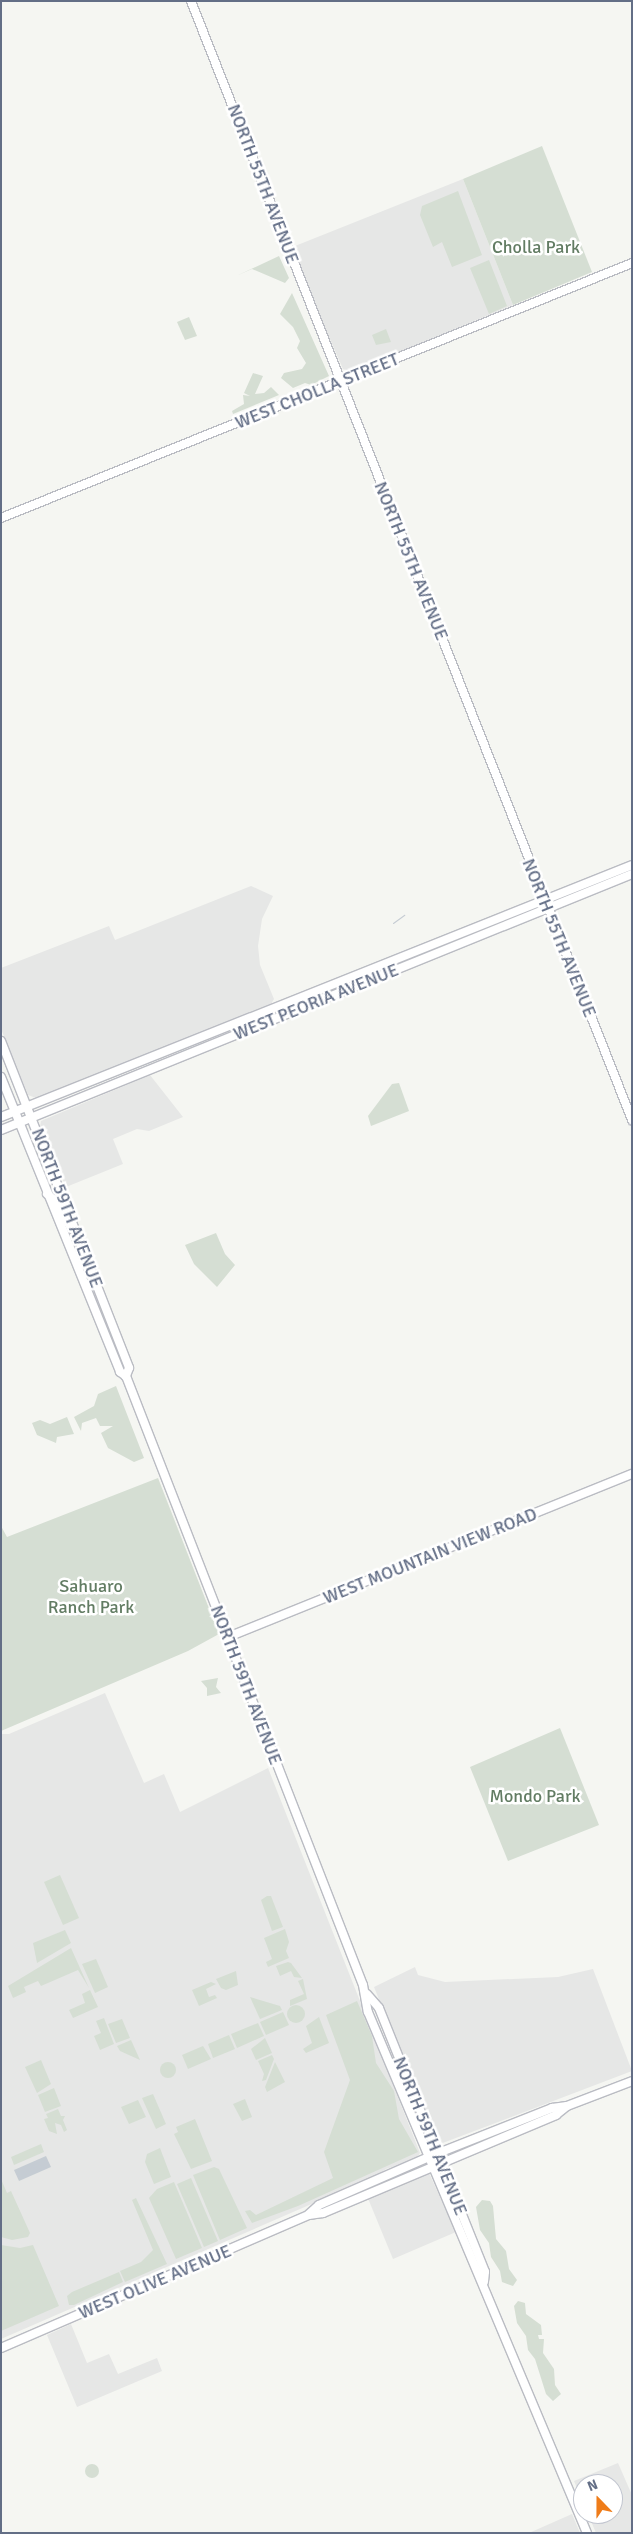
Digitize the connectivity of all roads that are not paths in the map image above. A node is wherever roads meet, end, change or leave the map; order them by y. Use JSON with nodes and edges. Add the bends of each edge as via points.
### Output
{"nodes":[{"id":1,"x":191,"y":1,"type":"edge"},
{"id":2,"x":632,"y":263,"type":"edge"},
{"id":3,"x":341,"y":382,"type":"junction"},
{"id":4,"x":1,"y":518,"type":"edge"},
{"id":5,"x":632,"y":865,"type":"edge"},
{"id":6,"x":632,"y":874,"type":"edge"},
{"id":7,"x":546,"y":904,"type":"junction"},
{"id":8,"x":1,"y":1041,"type":"edge"},
{"id":9,"x":1,"y":1077,"type":"edge"},
{"id":10,"x":27,"y":1106,"type":"junction"},
{"id":11,"x":15,"y":1111,"type":"junction"},
{"id":12,"x":1,"y":1117,"type":"edge"},
{"id":13,"x":32,"y":1118,"type":"junction"},
{"id":14,"x":632,"y":1120,"type":"edge"},
{"id":15,"x":19,"y":1123,"type":"junction"},
{"id":16,"x":1,"y":1130,"type":"edge"},
{"id":17,"x":47,"y":1194,"type":"junction"},
{"id":18,"x":75,"y":1230,"type":"junction"},
{"id":19,"x":126,"y":1376,"type":"junction"},
{"id":20,"x":632,"y":1474,"type":"edge"},
{"id":21,"x":228,"y":1637,"type":"junction"},
{"id":22,"x":366,"y":1993,"type":"junction"},
{"id":23,"x":377,"y":2033,"type":"junction"},
{"id":24,"x":401,"y":2064,"type":"junction"},
{"id":25,"x":632,"y":2081,"type":"edge"},
{"id":26,"x":428,"y":2158,"type":"junction"},
{"id":27,"x":438,"y":2158,"type":"junction"},
{"id":28,"x":432,"y":2166,"type":"junction"},
{"id":29,"x":309,"y":2214,"type":"junction"},
{"id":30,"x":484,"y":2282,"type":"junction"},
{"id":31,"x":1,"y":2348,"type":"edge"},
{"id":32,"x":587,"y":2533,"type":"edge"}],
"edges":[{"from":1,"to":3,"type":"main road","name":"NORTH 55TH AVENUE"},
{"from":2,"to":3,"type":"main road","name":"WEST CHOLLA STREET"},
{"from":3,"to":4,"type":"main road","name":"WEST CHOLLA STREET"},
{"from":3,"to":7,"type":"main road","name":"NORTH 55TH AVENUE"},
{"from":5,"to":7,"type":"main road","name":"WEST PEORIA AVENUE"},
{"from":6,"to":7,"type":"main road","name":"WEST PEORIA AVENUE"},
{"from":7,"to":10,"type":"main road","name":"WEST PEORIA AVENUE"},
{"from":7,"to":13,"type":"main road","name":"WEST PEORIA AVENUE"},
{"from":7,"to":14,"type":"main road","name":"NORTH 55TH AVENUE"},
{"from":8,"to":10,"type":"main road","name":"NORTH 59TH AVENUE"},
{"from":9,"to":11,"type":"main road","name":"NORTH 59TH AVENUE"},
{"from":10,"to":11,"type":"main road","name":"WEST PEORIA AVENUE"},
{"from":10,"to":13,"type":"main road","name":"NORTH 59TH AVENUE"},
{"from":11,"to":12,"type":"main road","name":"WEST PEORIA AVENUE"},
{"from":11,"to":15,"type":"main road","name":"NORTH 59TH AVENUE"},
{"from":13,"to":15,"type":"main road","name":"WEST PEORIA AVENUE"},
{"from":13,"to":18,"type":"main road","name":"NORTH 59TH AVENUE"},
{"from":15,"to":16,"type":"main road","name":"WEST PEORIA AVENUE"},
{"from":15,"to":17,"type":"main road","name":"NORTH 59TH AVENUE"},
{"from":17,"to":18,"type":"main road","via":[[55,1199]]},
{"from":17,"to":19,"type":"main road","name":"NORTH 59TH AVENUE","via":[[120,1372]]},
{"from":18,"to":19,"type":"main road","name":"NORTH 59TH AVENUE","via":[[129,1368]]},
{"from":19,"to":21,"type":"main road","name":"NORTH 59TH AVENUE"},
{"from":20,"to":21,"type":"main road","name":"WEST MOUNTAIN VIEW ROAD"},
{"from":21,"to":22,"type":"main road","name":"NORTH 59TH AVENUE"},
{"from":22,"to":23,"type":"main road","name":"NORTH 59TH AVENUE","via":[[368,2012]]},
{"from":22,"to":24,"type":"main road","name":"NORTH 59TH AVENUE","via":[[379,2008]]},
{"from":23,"to":24,"type":"main road","via":[[386,2039],[396,2064]]},
{"from":23,"to":26,"type":"main road","name":"NORTH 59TH AVENUE"},
{"from":24,"to":27,"type":"main road","name":"NORTH 59TH AVENUE"},
{"from":25,"to":27,"type":"main road","name":"WEST OLIVE AVENUE","via":[[568,2106],[552,2108]]},
{"from":26,"to":27,"type":"main road","name":"WEST OLIVE AVENUE"},
{"from":26,"to":28,"type":"main road","name":"NORTH 59TH AVENUE"},
{"from":26,"to":29,"type":"main road","name":"WEST OLIVE AVENUE","via":[[319,2205]]},
{"from":27,"to":28,"type":"main road","name":"WEST OLIVE AVENUE"},
{"from":27,"to":30,"type":"main road","name":"NORTH 59TH AVENUE","via":[[485,2272]]},
{"from":28,"to":29,"type":"main road","name":"WEST OLIVE AVENUE","via":[[322,2213]]},
{"from":28,"to":30,"type":"main road","name":"NORTH 59TH AVENUE","via":[[476,2275]]},
{"from":29,"to":31,"type":"main road","name":"WEST OLIVE AVENUE"},
{"from":30,"to":32,"type":"main road","name":"NORTH 59TH AVENUE"}]}
